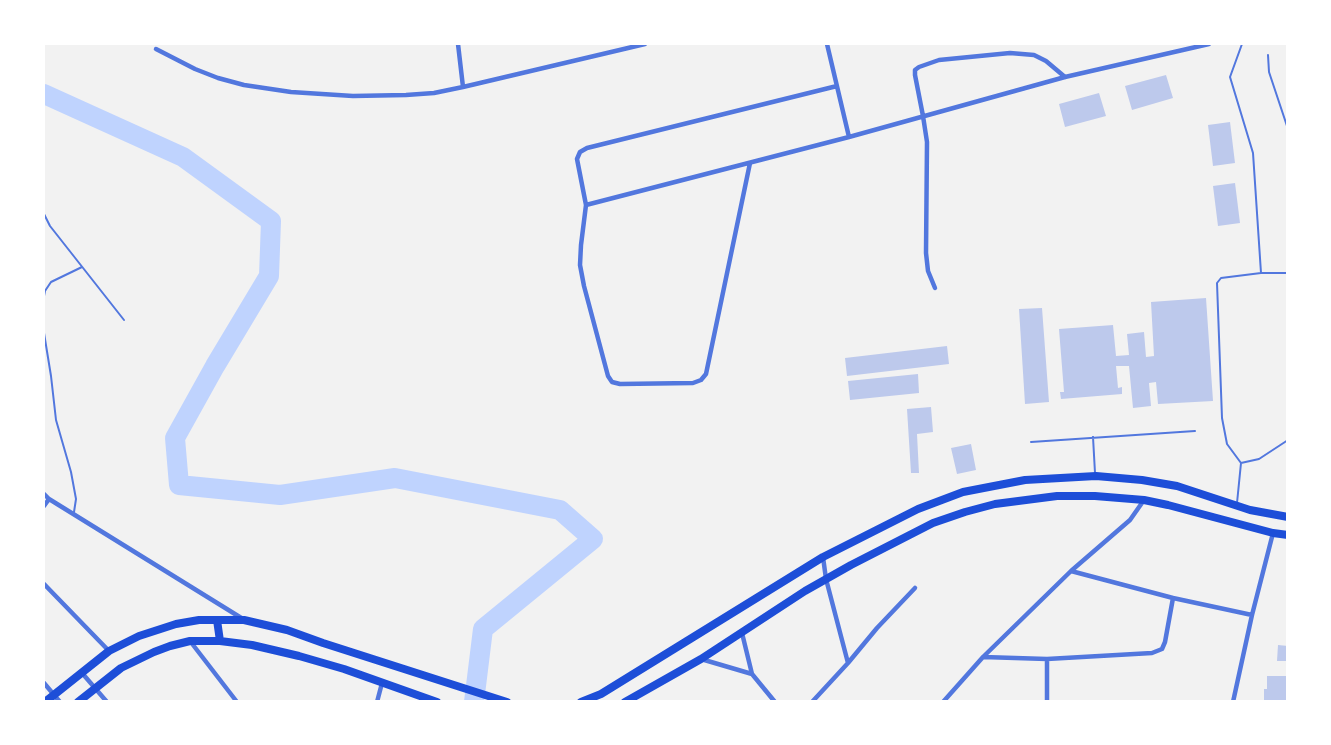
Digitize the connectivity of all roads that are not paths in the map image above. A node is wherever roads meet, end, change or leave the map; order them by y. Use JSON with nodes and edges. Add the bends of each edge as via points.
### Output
{"nodes":[{"id":1,"x":458,"y":44,"type":"edge"},
{"id":2,"x":645,"y":44,"type":"edge"},
{"id":3,"x":827,"y":44,"type":"edge"},
{"id":4,"x":1209,"y":44,"type":"edge"},
{"id":5,"x":1242,"y":44,"type":"edge"},
{"id":6,"x":156,"y":49,"type":"dead end"},
{"id":7,"x":1268,"y":55,"type":"dead end"},
{"id":8,"x":1065,"y":77,"type":"junction"},
{"id":9,"x":837,"y":86,"type":"junction"},
{"id":10,"x":463,"y":87,"type":"junction"},
{"id":11,"x":923,"y":116,"type":"junction"},
{"id":12,"x":1287,"y":129,"type":"edge"},
{"id":13,"x":849,"y":137,"type":"junction"},
{"id":14,"x":750,"y":163,"type":"junction"},
{"id":15,"x":586,"y":205,"type":"junction"},
{"id":16,"x":44,"y":214,"type":"edge"},
{"id":17,"x":82,"y":267,"type":"junction"},
{"id":18,"x":1261,"y":273,"type":"junction"},
{"id":19,"x":1287,"y":273,"type":"edge"},
{"id":20,"x":935,"y":288,"type":"dead end"},
{"id":21,"x":44,"y":296,"type":"edge"},
{"id":22,"x":124,"y":320,"type":"dead end"},
{"id":23,"x":44,"y":333,"type":"edge"},
{"id":24,"x":1195,"y":431,"type":"dead end"},
{"id":25,"x":1093,"y":437,"type":"junction"},
{"id":26,"x":1287,"y":440,"type":"edge"},
{"id":27,"x":1031,"y":442,"type":"dead end"},
{"id":28,"x":1241,"y":463,"type":"junction"},
{"id":29,"x":1096,"y":476,"type":"junction"},
{"id":30,"x":44,"y":494,"type":"edge"},
{"id":31,"x":49,"y":499,"type":"junction"},
{"id":32,"x":1144,"y":500,"type":"junction"},
{"id":33,"x":44,"y":506,"type":"edge"},
{"id":34,"x":1237,"y":506,"type":"junction"},
{"id":35,"x":74,"y":514,"type":"junction"},
{"id":36,"x":1287,"y":517,"type":"edge"},
{"id":37,"x":1273,"y":533,"type":"junction"},
{"id":38,"x":1287,"y":535,"type":"edge"},
{"id":39,"x":823,"y":557,"type":"junction"},
{"id":40,"x":1071,"y":571,"type":"junction"},
{"id":41,"x":826,"y":579,"type":"junction"},
{"id":42,"x":44,"y":584,"type":"edge"},
{"id":43,"x":915,"y":588,"type":"dead end"},
{"id":44,"x":1173,"y":598,"type":"junction"},
{"id":45,"x":1252,"y":615,"type":"junction"},
{"id":46,"x":217,"y":620,"type":"junction"},
{"id":47,"x":244,"y":620,"type":"junction"},
{"id":48,"x":742,"y":633,"type":"junction"},
{"id":49,"x":190,"y":641,"type":"junction"},
{"id":50,"x":220,"y":641,"type":"junction"},
{"id":51,"x":109,"y":651,"type":"junction"},
{"id":52,"x":983,"y":657,"type":"junction"},
{"id":53,"x":1047,"y":658,"type":"junction"},
{"id":54,"x":701,"y":659,"type":"junction"},
{"id":55,"x":848,"y":663,"type":"junction"},
{"id":56,"x":82,"y":673,"type":"junction"},
{"id":57,"x":752,"y":674,"type":"junction"},
{"id":58,"x":44,"y":683,"type":"edge"},
{"id":59,"x":382,"y":683,"type":"junction"},
{"id":60,"x":95,"y":687,"type":"junction"},
{"id":61,"x":53,"y":695,"type":"junction"},
{"id":62,"x":45,"y":702,"type":"edge"},
{"id":63,"x":60,"y":702,"type":"edge"},
{"id":64,"x":78,"y":702,"type":"edge"},
{"id":65,"x":107,"y":702,"type":"edge"},
{"id":66,"x":237,"y":702,"type":"edge"},
{"id":67,"x":377,"y":702,"type":"edge"},
{"id":68,"x":437,"y":702,"type":"edge"},
{"id":69,"x":507,"y":702,"type":"edge"},
{"id":70,"x":581,"y":702,"type":"edge"},
{"id":71,"x":625,"y":702,"type":"edge"},
{"id":72,"x":775,"y":702,"type":"edge"},
{"id":73,"x":812,"y":702,"type":"edge"},
{"id":74,"x":944,"y":702,"type":"edge"},
{"id":75,"x":1047,"y":702,"type":"edge"},
{"id":76,"x":1233,"y":702,"type":"edge"}],
"edges":[{"from":1,"to":10,"type":"street"},
{"from":2,"to":10,"type":"street"},
{"from":3,"to":9,"type":"street"},
{"from":4,"to":8,"type":"street"},
{"from":5,"to":18,"type":"lane","via":[[1230,77],[1253,153]]},
{"from":6,"to":10,"type":"street","via":[[218,78],[291,92],[406,95]]},
{"from":7,"to":12,"type":"lane","via":[[1269,72]]},
{"from":8,"to":11,"type":"street"},
{"from":8,"to":11,"type":"street","via":[[1034,55],[1010,53],[939,60],[915,70]]},
{"from":9,"to":13,"type":"street"},
{"from":9,"to":15,"type":"street","via":[[587,148],[577,159]]},
{"from":11,"to":13,"type":"street"},
{"from":11,"to":20,"type":"street","via":[[927,142],[926,253]]},
{"from":13,"to":14,"type":"street"},
{"from":14,"to":15,"type":"street"},
{"from":14,"to":15,"type":"street","via":[[706,374],[693,383],[620,384],[608,376],[580,265]]},
{"from":16,"to":17,"type":"lane"},
{"from":17,"to":21,"type":"lane","via":[[51,282]]},
{"from":17,"to":22,"type":"lane"},
{"from":18,"to":19,"type":"lane"},
{"from":18,"to":28,"type":"lane","via":[[1221,278],[1217,283],[1222,418],[1227,444]]},
{"from":23,"to":35,"type":"lane","via":[[56,420],[76,499]]},
{"from":24,"to":25,"type":"lane"},
{"from":25,"to":27,"type":"lane"},
{"from":25,"to":29,"type":"lane"},
{"from":26,"to":28,"type":"lane","via":[[1259,459]]},
{"from":28,"to":34,"type":"lane"},
{"from":29,"to":34,"type":"main road","via":[[1177,486]]},
{"from":29,"to":39,"type":"main road","via":[[1025,480],[963,492],[918,509]]},
{"from":30,"to":31,"type":"street"},
{"from":31,"to":33,"type":"street"},
{"from":31,"to":35,"type":"street"},
{"from":32,"to":37,"type":"main road"},
{"from":32,"to":40,"type":"street","via":[[1130,520]]},
{"from":32,"to":41,"type":"main road","via":[[1057,496],[995,504],[933,522]]},
{"from":34,"to":36,"type":"main road"},
{"from":35,"to":47,"type":"street"},
{"from":37,"to":38,"type":"main road"},
{"from":37,"to":45,"type":"street"},
{"from":39,"to":41,"type":"street"},
{"from":39,"to":70,"type":"main road","via":[[601,694]]},
{"from":40,"to":44,"type":"street"},
{"from":40,"to":52,"type":"street"},
{"from":41,"to":48,"type":"main road"},
{"from":41,"to":55,"type":"street"},
{"from":42,"to":51,"type":"street"},
{"from":43,"to":55,"type":"street"},
{"from":44,"to":45,"type":"street"},
{"from":44,"to":53,"type":"street","via":[[1162,649],[1152,653]]},
{"from":45,"to":76,"type":"street"},
{"from":46,"to":47,"type":"main road"},
{"from":46,"to":50,"type":"main road"},
{"from":46,"to":51,"type":"main road","via":[[155,630]]},
{"from":47,"to":69,"type":"main road","via":[[287,630]]},
{"from":48,"to":54,"type":"main road"},
{"from":48,"to":57,"type":"street"},
{"from":49,"to":50,"type":"main road"},
{"from":49,"to":60,"type":"main road","via":[[145,656]]},
{"from":49,"to":66,"type":"street"},
{"from":50,"to":59,"type":"main road","via":[[299,656]]},
{"from":51,"to":56,"type":"main road"},
{"from":52,"to":53,"type":"street"},
{"from":52,"to":74,"type":"street"},
{"from":53,"to":75,"type":"street"},
{"from":54,"to":57,"type":"street"},
{"from":54,"to":71,"type":"main road"},
{"from":55,"to":73,"type":"street"},
{"from":56,"to":60,"type":"street"},
{"from":56,"to":61,"type":"main road"},
{"from":57,"to":72,"type":"street"},
{"from":58,"to":61,"type":"street"},
{"from":59,"to":67,"type":"street"},
{"from":59,"to":68,"type":"main road"},
{"from":60,"to":64,"type":"main road"},
{"from":60,"to":65,"type":"street"},
{"from":61,"to":62,"type":"main road"},
{"from":61,"to":63,"type":"street"}]}
